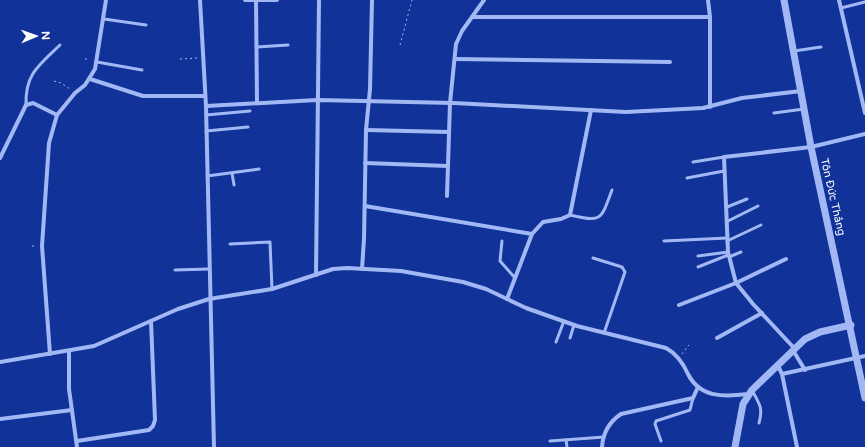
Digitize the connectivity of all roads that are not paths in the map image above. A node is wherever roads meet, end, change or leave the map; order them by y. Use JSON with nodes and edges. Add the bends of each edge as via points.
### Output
{"nodes":[{"id":1,"x":106,"y":0,"type":"edge"},
{"id":2,"x":200,"y":0,"type":"edge"},
{"id":3,"x":245,"y":0,"type":"edge"},
{"id":4,"x":256,"y":0,"type":"edge"},
{"id":5,"x":278,"y":0,"type":"edge"},
{"id":6,"x":319,"y":0,"type":"edge"},
{"id":7,"x":372,"y":0,"type":"edge"},
{"id":8,"x":484,"y":0,"type":"edge"},
{"id":9,"x":708,"y":0,"type":"edge"},
{"id":10,"x":784,"y":0,"type":"edge"},
{"id":11,"x":839,"y":0,"type":"edge"},
{"id":12,"x":865,"y":2,"type":"edge"},
{"id":13,"x":841,"y":8,"type":"junction"},
{"id":14,"x":473,"y":17,"type":"junction"},
{"id":15,"x":710,"y":17,"type":"junction"},
{"id":16,"x":104,"y":19,"type":"junction"},
{"id":17,"x":146,"y":25,"type":"dead end"},
{"id":18,"x":60,"y":45,"type":"dead end"},
{"id":19,"x":288,"y":45,"type":"dead end"},
{"id":20,"x":257,"y":47,"type":"junction"},
{"id":21,"x":821,"y":47,"type":"dead end"},
{"id":22,"x":794,"y":51,"type":"junction"},
{"id":23,"x":455,"y":59,"type":"junction"},
{"id":24,"x":97,"y":62,"type":"junction"},
{"id":25,"x":670,"y":62,"type":"dead end"},
{"id":26,"x":142,"y":70,"type":"dead end"},
{"id":27,"x":90,"y":79,"type":"junction"},
{"id":28,"x":801,"y":91,"type":"junction"},
{"id":29,"x":205,"y":96,"type":"junction"},
{"id":30,"x":317,"y":100,"type":"junction"},
{"id":31,"x":369,"y":101,"type":"junction"},
{"id":32,"x":257,"y":102,"type":"junction"},
{"id":33,"x":450,"y":103,"type":"junction"},
{"id":34,"x":26,"y":105,"type":"junction"},
{"id":35,"x":206,"y":106,"type":"junction"},
{"id":36,"x":710,"y":107,"type":"junction"},
{"id":37,"x":804,"y":109,"type":"junction"},
{"id":38,"x":591,"y":110,"type":"junction"},
{"id":39,"x":250,"y":111,"type":"dead end"},
{"id":40,"x":774,"y":113,"type":"dead end"},
{"id":41,"x":865,"y":114,"type":"edge"},
{"id":42,"x":57,"y":115,"type":"junction"},
{"id":43,"x":206,"y":116,"type":"junction"},
{"id":44,"x":248,"y":127,"type":"dead end"},
{"id":45,"x":366,"y":130,"type":"junction"},
{"id":46,"x":206,"y":131,"type":"junction"},
{"id":47,"x":449,"y":132,"type":"junction"},
{"id":48,"x":865,"y":134,"type":"edge"},
{"id":49,"x":811,"y":146,"type":"junction"},
{"id":50,"x":724,"y":157,"type":"junction"},
{"id":51,"x":0,"y":158,"type":"edge"},
{"id":52,"x":693,"y":162,"type":"dead end"},
{"id":53,"x":365,"y":163,"type":"junction"},
{"id":54,"x":448,"y":166,"type":"junction"},
{"id":55,"x":259,"y":169,"type":"dead end"},
{"id":56,"x":724,"y":171,"type":"junction"},
{"id":57,"x":232,"y":173,"type":"junction"},
{"id":58,"x":207,"y":176,"type":"junction"},
{"id":59,"x":687,"y":178,"type":"dead end"},
{"id":60,"x":234,"y":185,"type":"dead end"},
{"id":61,"x":612,"y":190,"type":"dead end"},
{"id":62,"x":448,"y":196,"type":"dead end"},
{"id":63,"x":747,"y":199,"type":"dead end"},
{"id":64,"x":364,"y":206,"type":"junction"},
{"id":65,"x":758,"y":206,"type":"dead end"},
{"id":66,"x":726,"y":207,"type":"junction"},
{"id":67,"x":570,"y":215,"type":"junction"},
{"id":68,"x":728,"y":221,"type":"junction"},
{"id":69,"x":761,"y":225,"type":"dead end"},
{"id":70,"x":532,"y":234,"type":"junction"},
{"id":71,"x":727,"y":239,"type":"junction"},
{"id":72,"x":502,"y":241,"type":"dead end"},
{"id":73,"x":664,"y":242,"type":"dead end"},
{"id":74,"x":230,"y":244,"type":"dead end"},
{"id":75,"x":741,"y":252,"type":"dead end"},
{"id":76,"x":728,"y":255,"type":"junction"},
{"id":77,"x":698,"y":256,"type":"dead end"},
{"id":78,"x":593,"y":258,"type":"dead end"},
{"id":79,"x":786,"y":259,"type":"dead end"},
{"id":80,"x":698,"y":267,"type":"dead end"},
{"id":81,"x":209,"y":269,"type":"junction"},
{"id":82,"x":362,"y":269,"type":"junction"},
{"id":83,"x":175,"y":270,"type":"dead end"},
{"id":84,"x":316,"y":275,"type":"junction"},
{"id":85,"x":515,"y":278,"type":"junction"},
{"id":86,"x":736,"y":283,"type":"junction"},
{"id":87,"x":272,"y":289,"type":"junction"},
{"id":88,"x":209,"y":299,"type":"junction"},
{"id":89,"x":507,"y":299,"type":"junction"},
{"id":90,"x":680,"y":305,"type":"dead end"},
{"id":91,"x":762,"y":313,"type":"junction"},
{"id":92,"x":151,"y":321,"type":"junction"},
{"id":93,"x":564,"y":321,"type":"junction"},
{"id":94,"x":574,"y":325,"type":"junction"},
{"id":95,"x":851,"y":325,"type":"junction"},
{"id":96,"x":604,"y":333,"type":"junction"},
{"id":97,"x":570,"y":338,"type":"dead end"},
{"id":98,"x":717,"y":338,"type":"dead end"},
{"id":99,"x":556,"y":342,"type":"dead end"},
{"id":100,"x":69,"y":351,"type":"junction"},
{"id":101,"x":795,"y":351,"type":"junction"},
{"id":102,"x":50,"y":354,"type":"junction"},
{"id":103,"x":861,"y":357,"type":"edge"},
{"id":104,"x":0,"y":362,"type":"edge"},
{"id":105,"x":778,"y":366,"type":"junction"},
{"id":106,"x":805,"y":370,"type":"junction"},
{"id":107,"x":782,"y":374,"type":"junction"},
{"id":108,"x":698,"y":388,"type":"junction"},
{"id":109,"x":750,"y":392,"type":"junction"},
{"id":110,"x":693,"y":398,"type":"junction"},
{"id":111,"x":865,"y":398,"type":"edge"},
{"id":112,"x":72,"y":410,"type":"junction"},
{"id":113,"x":0,"y":419,"type":"edge"},
{"id":114,"x":759,"y":423,"type":"dead end"},
{"id":115,"x":604,"y":437,"type":"junction"},
{"id":116,"x":566,"y":440,"type":"junction"},
{"id":117,"x":76,"y":441,"type":"junction"},
{"id":118,"x":550,"y":441,"type":"dead end"},
{"id":119,"x":661,"y":442,"type":"dead end"},
{"id":120,"x":77,"y":447,"type":"edge"},
{"id":121,"x":214,"y":447,"type":"edge"},
{"id":122,"x":566,"y":447,"type":"edge"},
{"id":123,"x":602,"y":447,"type":"edge"},
{"id":124,"x":735,"y":447,"type":"edge"},
{"id":125,"x":797,"y":447,"type":"edge"}],
"edges":[{"from":1,"to":16,"type":"street"},
{"from":2,"to":29,"type":"street"},
{"from":3,"to":4,"type":"street"},
{"from":4,"to":5,"type":"street"},
{"from":4,"to":20,"type":"street"},
{"from":6,"to":30,"type":"street"},
{"from":7,"to":31,"type":"street"},
{"from":8,"to":14,"type":"street"},
{"from":9,"to":15,"type":"street"},
{"from":10,"to":22,"type":"street","name":"Tôn Đức Thắng"},
{"from":11,"to":13,"type":"street"},
{"from":12,"to":13,"type":"lane"},
{"from":13,"to":41,"type":"street"},
{"from":14,"to":15,"type":"street"},
{"from":14,"to":23,"type":"street","via":[[462,30],[456,44]]},
{"from":15,"to":36,"type":"street"},
{"from":16,"to":17,"type":"lane"},
{"from":16,"to":24,"type":"street"},
{"from":18,"to":34,"type":"lane","via":[[37,66],[26,90]]},
{"from":19,"to":20,"type":"lane"},
{"from":20,"to":32,"type":"street"},
{"from":21,"to":22,"type":"lane"},
{"from":22,"to":28,"type":"street","name":"Tôn Đức Thắng"},
{"from":23,"to":25,"type":"street"},
{"from":23,"to":33,"type":"street"},
{"from":24,"to":26,"type":"lane"},
{"from":24,"to":27,"type":"street"},
{"from":27,"to":29,"type":"street","via":[[143,96]]},
{"from":27,"to":42,"type":"street"},
{"from":28,"to":36,"type":"street","via":[[742,98]]},
{"from":28,"to":37,"type":"street","name":"Tôn Đức Thắng"},
{"from":29,"to":35,"type":"street"},
{"from":30,"to":31,"type":"street"},
{"from":30,"to":32,"type":"street"},
{"from":30,"to":84,"type":"street"},
{"from":31,"to":33,"type":"street"},
{"from":31,"to":45,"type":"street"},
{"from":32,"to":35,"type":"street"},
{"from":33,"to":38,"type":"street"},
{"from":33,"to":47,"type":"street"},
{"from":34,"to":42,"type":"street","via":[[33,103]]},
{"from":34,"to":51,"type":"street"},
{"from":35,"to":43,"type":"street"},
{"from":36,"to":38,"type":"street","via":[[626,112]]},
{"from":37,"to":40,"type":"lane"},
{"from":37,"to":49,"type":"street","name":"Tôn Đức Thắng"},
{"from":38,"to":67,"type":"street"},
{"from":39,"to":43,"type":"lane"},
{"from":42,"to":102,"type":"street","via":[[49,143],[42,246]]},
{"from":43,"to":46,"type":"street"},
{"from":44,"to":46,"type":"lane"},
{"from":45,"to":47,"type":"street"},
{"from":45,"to":53,"type":"street"},
{"from":46,"to":58,"type":"street"},
{"from":47,"to":54,"type":"street"},
{"from":48,"to":49,"type":"street"},
{"from":49,"to":50,"type":"street"},
{"from":49,"to":95,"type":"street","name":"Tôn Đức Thắng"},
{"from":50,"to":52,"type":"lane"},
{"from":50,"to":56,"type":"street"},
{"from":53,"to":54,"type":"street"},
{"from":53,"to":64,"type":"street"},
{"from":54,"to":62,"type":"street"},
{"from":55,"to":57,"type":"lane"},
{"from":56,"to":59,"type":"lane"},
{"from":56,"to":66,"type":"street"},
{"from":57,"to":58,"type":"lane"},
{"from":57,"to":60,"type":"lane"},
{"from":58,"to":81,"type":"street"},
{"from":61,"to":67,"type":"lane","via":[[602,216],[585,219]]},
{"from":63,"to":66,"type":"lane"},
{"from":64,"to":70,"type":"street"},
{"from":64,"to":82,"type":"street"},
{"from":65,"to":68,"type":"lane"},
{"from":66,"to":68,"type":"street"},
{"from":67,"to":70,"type":"street","via":[[543,222]]},
{"from":68,"to":71,"type":"street"},
{"from":69,"to":71,"type":"lane"},
{"from":70,"to":85,"type":"street"},
{"from":71,"to":73,"type":"lane"},
{"from":71,"to":76,"type":"street"},
{"from":72,"to":85,"type":"lane","via":[[500,262]]},
{"from":74,"to":87,"type":"lane","via":[[270,242]]},
{"from":75,"to":76,"type":"lane"},
{"from":76,"to":77,"type":"lane"},
{"from":76,"to":80,"type":"lane"},
{"from":76,"to":86,"type":"street"},
{"from":78,"to":96,"type":"lane","via":[[622,267],[625,272]]},
{"from":79,"to":86,"type":"street"},
{"from":81,"to":83,"type":"lane"},
{"from":81,"to":88,"type":"street"},
{"from":82,"to":84,"type":"street","via":[[334,270]]},
{"from":82,"to":89,"type":"street","via":[[446,277],[486,289]]},
{"from":84,"to":87,"type":"street"},
{"from":85,"to":89,"type":"street"},
{"from":86,"to":90,"type":"street"},
{"from":86,"to":91,"type":"street"},
{"from":87,"to":88,"type":"street"},
{"from":88,"to":92,"type":"street"},
{"from":88,"to":121,"type":"street"},
{"from":89,"to":93,"type":"street"},
{"from":91,"to":98,"type":"street"},
{"from":91,"to":101,"type":"street"},
{"from":92,"to":100,"type":"street","via":[[94,346]]},
{"from":92,"to":117,"type":"street","via":[[155,420],[153,426],[149,430]]},
{"from":93,"to":94,"type":"street"},
{"from":93,"to":99,"type":"lane"},
{"from":94,"to":96,"type":"street"},
{"from":94,"to":97,"type":"lane"},
{"from":95,"to":101,"type":"street","via":[[812,335]]},
{"from":95,"to":103,"type":"street","name":"Tôn Đức Thắng"},
{"from":96,"to":108,"type":"street","via":[[666,348],[678,357]]},
{"from":100,"to":102,"type":"street"},
{"from":100,"to":112,"type":"street"},
{"from":101,"to":105,"type":"street"},
{"from":101,"to":106,"type":"street"},
{"from":102,"to":104,"type":"street"},
{"from":103,"to":106,"type":"street"},
{"from":103,"to":111,"type":"street","name":"Tôn Đức Thắng"},
{"from":105,"to":107,"type":"street"},
{"from":105,"to":109,"type":"street"},
{"from":106,"to":107,"type":"street"},
{"from":107,"to":125,"type":"street"},
{"from":108,"to":109,"type":"street","via":[[721,396]]},
{"from":108,"to":110,"type":"street"},
{"from":109,"to":114,"type":"lane","via":[[762,411]]},
{"from":109,"to":124,"type":"street","via":[[740,415]]},
{"from":110,"to":115,"type":"street","via":[[621,414],[611,420]]},
{"from":110,"to":119,"type":"lane","via":[[690,410],[656,421]]},
{"from":112,"to":113,"type":"street"},
{"from":112,"to":117,"type":"street"},
{"from":115,"to":116,"type":"lane"},
{"from":115,"to":123,"type":"street"},
{"from":116,"to":118,"type":"lane"},
{"from":116,"to":122,"type":"lane"},
{"from":117,"to":120,"type":"street"}]}
